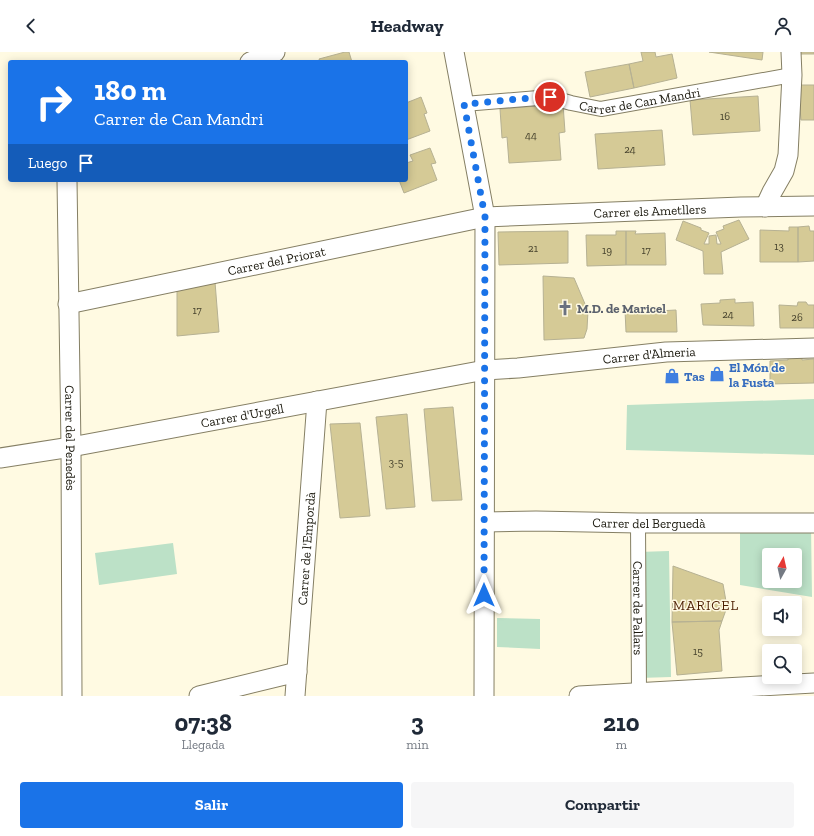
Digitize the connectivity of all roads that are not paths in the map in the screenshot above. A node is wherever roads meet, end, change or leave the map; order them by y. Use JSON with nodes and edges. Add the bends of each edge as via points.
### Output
{"nodes":[{"id":1,"x":276,"y":52,"type":"edge"},
{"id":2,"x":454,"y":52,"type":"edge"},
{"id":3,"x":791,"y":52,"type":"edge"},
{"id":4,"x":255,"y":60,"type":"edge"},
{"id":5,"x":792,"y":75,"type":"junction"},
{"id":6,"x":464,"y":104,"type":"junction"},
{"id":7,"x":67,"y":182,"type":"edge"},
{"id":8,"x":814,"y":206,"type":"edge"},
{"id":9,"x":765,"y":207,"type":"junction"},
{"id":10,"x":485,"y":217,"type":"junction"},
{"id":11,"x":68,"y":304,"type":"junction"},
{"id":12,"x":814,"y":348,"type":"edge"},
{"id":13,"x":485,"y":370,"type":"junction"},
{"id":14,"x":317,"y":401,"type":"junction"},
{"id":15,"x":71,"y":447,"type":"junction"},
{"id":16,"x":0,"y":458,"type":"edge"},
{"id":17,"x":484,"y":522,"type":"junction"},
{"id":18,"x":638,"y":523,"type":"junction"},
{"id":19,"x":814,"y":523,"type":"edge"},
{"id":20,"x":296,"y":672,"type":"junction"},
{"id":21,"x":814,"y":683,"type":"edge"},
{"id":22,"x":639,"y":693,"type":"junction"},
{"id":23,"x":72,"y":696,"type":"edge"},
{"id":24,"x":199,"y":696,"type":"edge"},
{"id":25,"x":295,"y":696,"type":"edge"},
{"id":26,"x":484,"y":696,"type":"edge"},
{"id":27,"x":579,"y":696,"type":"edge"}],
"edges":[{"from":1,"to":4,"type":"street"},
{"from":2,"to":6,"type":"street"},
{"from":3,"to":5,"type":"street"},
{"from":5,"to":6,"type":"street","name":"Carrer de Can Mandri","via":[[601,109],[550,97]]},
{"from":5,"to":9,"type":"street","via":[[788,156],[784,171]]},
{"from":6,"to":10,"type":"street"},
{"from":7,"to":11,"type":"street","name":"Carrer del Penedès"},
{"from":8,"to":9,"type":"street","name":"Carrer els Ametllers"},
{"from":9,"to":10,"type":"street","name":"Carrer els Ametllers"},
{"from":10,"to":11,"type":"street","name":"Carrer del Priorat"},
{"from":10,"to":13,"type":"street"},
{"from":11,"to":15,"type":"street","name":"Carrer del Penedès"},
{"from":12,"to":13,"type":"street","name":"Carrer d'Almeria","via":[[666,352]]},
{"from":13,"to":14,"type":"street","name":"Carrer d'Urgell"},
{"from":13,"to":17,"type":"street"},
{"from":14,"to":15,"type":"street","name":"Carrer d'Urgell"},
{"from":14,"to":20,"type":"street","name":"Carrer de l'Empordà"},
{"from":15,"to":16,"type":"street","name":"Carrer d'Urgell"},
{"from":15,"to":23,"type":"street","name":"Carrer del Penedès"},
{"from":17,"to":18,"type":"street","name":"Carrer del Berguedà"},
{"from":17,"to":26,"type":"street"},
{"from":18,"to":19,"type":"street","name":"Carrer del Berguedà"},
{"from":18,"to":22,"type":"street","name":"Carrer de Pallars"},
{"from":20,"to":24,"type":"street"},
{"from":20,"to":25,"type":"street","name":"Carrer de l'Empordà"},
{"from":21,"to":22,"type":"street"},
{"from":22,"to":27,"type":"street"}]}
